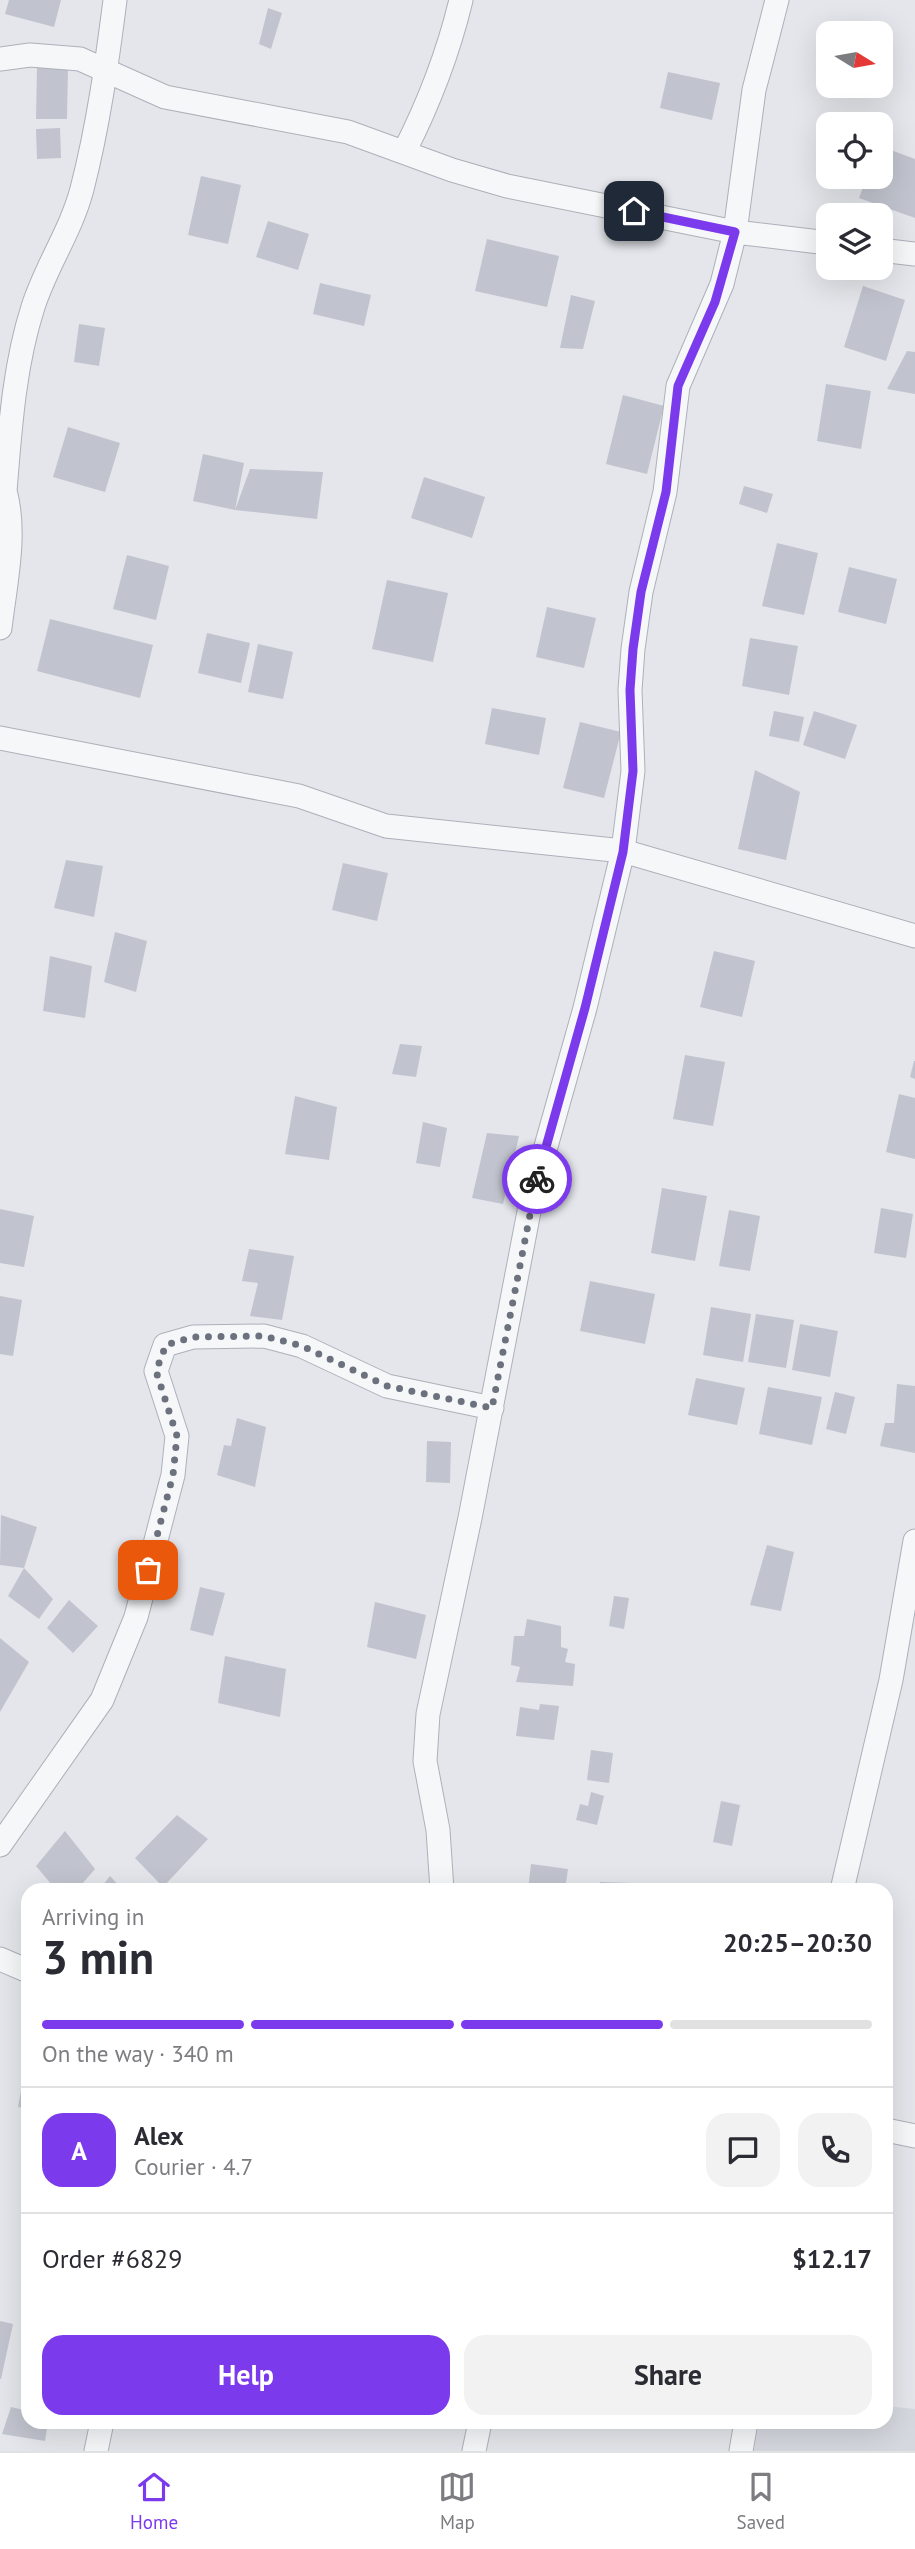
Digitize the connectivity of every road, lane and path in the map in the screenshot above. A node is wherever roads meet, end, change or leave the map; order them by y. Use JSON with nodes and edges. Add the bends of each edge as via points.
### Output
{"nodes":[{"id":1,"x":115,"y":0,"type":"edge"},
{"id":2,"x":461,"y":0,"type":"edge"},
{"id":3,"x":777,"y":0,"type":"edge"},
{"id":4,"x":0,"y":59,"type":"edge"},
{"id":5,"x":106,"y":69,"type":"junction"},
{"id":6,"x":404,"y":152,"type":"junction"},
{"id":7,"x":735,"y":232,"type":"junction"},
{"id":8,"x":816,"y":242,"type":"edge"},
{"id":9,"x":893,"y":251,"type":"edge"},
{"id":10,"x":915,"y":254,"type":"edge"},
{"id":11,"x":0,"y":628,"type":"edge"},
{"id":12,"x":0,"y":738,"type":"edge"},
{"id":13,"x":623,"y":852,"type":"junction"},
{"id":14,"x":915,"y":936,"type":"edge"},
{"id":15,"x":492,"y":1408,"type":"junction"},
{"id":16,"x":915,"y":1541,"type":"edge"},
{"id":17,"x":0,"y":1846,"type":"edge"},
{"id":18,"x":442,"y":1883,"type":"edge"},
{"id":19,"x":844,"y":1883,"type":"edge"},
{"id":20,"x":0,"y":1959,"type":"edge"},
{"id":21,"x":21,"y":1968,"type":"edge"},
{"id":22,"x":893,"y":2131,"type":"edge"},
{"id":23,"x":915,"y":2136,"type":"edge"},
{"id":24,"x":101,"y":2429,"type":"edge"},
{"id":25,"x":479,"y":2429,"type":"edge"},
{"id":26,"x":745,"y":2429,"type":"edge"},
{"id":27,"x":96,"y":2451,"type":"edge"},
{"id":28,"x":474,"y":2451,"type":"edge"},
{"id":29,"x":741,"y":2451,"type":"edge"}],
"edges":[{"from":1,"to":5,"type":"street"},
{"from":2,"to":6,"type":"street","via":[[452,39]]},
{"from":3,"to":7,"type":"street","via":[[754,90]]},
{"from":4,"to":5,"type":"street","via":[[30,55],[80,59]]},
{"from":5,"to":6,"type":"street","via":[[165,97],[348,132]]},
{"from":5,"to":11,"type":"street","via":[[82,188],[71,225],[33,306],[20,359],[7,463],[8,558]]},
{"from":6,"to":7,"type":"street","via":[[507,186]]},
{"from":7,"to":8,"type":"street"},
{"from":7,"to":13,"type":"street","via":[[722,284],[678,386],[672,417],[666,492],[641,592],[633,649],[633,771]]},
{"from":9,"to":10,"type":"street"},
{"from":12,"to":13,"type":"street","via":[[299,796],[387,826]]},
{"from":13,"to":14,"type":"street"},
{"from":13,"to":15,"type":"street","via":[[532,1196]]},
{"from":15,"to":17,"type":"street","via":[[387,1386],[302,1346],[264,1336],[193,1337],[166,1345],[156,1371],[177,1436],[173,1475],[136,1617],[102,1700]]},
{"from":15,"to":18,"type":"street","via":[[428,1714],[425,1761],[438,1830]]},
{"from":16,"to":19,"type":"street","via":[[891,1680]]},
{"from":20,"to":21,"type":"street"},
{"from":22,"to":23,"type":"street"},
{"from":24,"to":27,"type":"street"},
{"from":25,"to":28,"type":"street"},
{"from":26,"to":29,"type":"street"}]}
